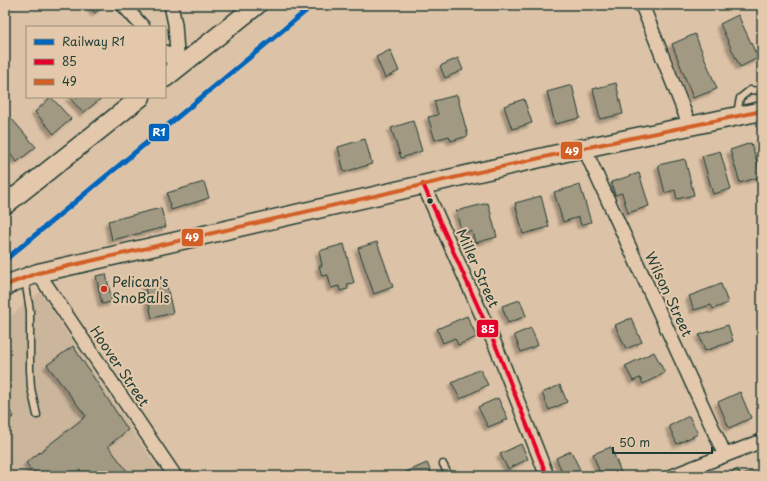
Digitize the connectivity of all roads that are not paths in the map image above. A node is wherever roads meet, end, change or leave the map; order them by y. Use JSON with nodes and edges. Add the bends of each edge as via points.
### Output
{"nodes":[{"id":1,"x":123,"y":5,"type":"edge"},
{"id":2,"x":171,"y":5,"type":"edge"},
{"id":3,"x":257,"y":5,"type":"edge"},
{"id":4,"x":642,"y":5,"type":"edge"},
{"id":5,"x":141,"y":26,"type":"edge"},
{"id":6,"x":166,"y":55,"type":"edge"},
{"id":7,"x":172,"y":72,"type":"edge"},
{"id":8,"x":762,"y":91,"type":"edge"},
{"id":9,"x":140,"y":98,"type":"edge"},
{"id":10,"x":762,"y":111,"type":"edge"},
{"id":11,"x":736,"y":116,"type":"junction"},
{"id":12,"x":690,"y":126,"type":"junction"},
{"id":13,"x":584,"y":148,"type":"junction"},
{"id":14,"x":423,"y":184,"type":"junction"},
{"id":15,"x":8,"y":196,"type":"edge"},
{"id":16,"x":32,"y":275,"type":"junction"},
{"id":17,"x":5,"y":287,"type":"edge"},
{"id":18,"x":37,"y":415,"type":"dead end"},
{"id":19,"x":762,"y":441,"type":"edge"},
{"id":20,"x":725,"y":455,"type":"junction"},
{"id":21,"x":443,"y":464,"type":"dead end"},
{"id":22,"x":175,"y":476,"type":"edge"},
{"id":23,"x":449,"y":476,"type":"edge"},
{"id":24,"x":548,"y":476,"type":"edge"},
{"id":25,"x":672,"y":476,"type":"edge"}],
"edges":[{"from":1,"to":5,"type":"street"},
{"from":2,"to":7,"type":"street","via":[[175,24]]},
{"from":3,"to":7,"type":"main road"},
{"from":4,"to":12,"type":"street"},
{"from":6,"to":7,"type":"street"},
{"from":8,"to":11,"type":"lane","via":[[750,90],[740,98]]},
{"from":9,"to":15,"type":"main road"},
{"from":10,"to":11,"type":"main road"},
{"from":11,"to":12,"type":"main road"},
{"from":12,"to":13,"type":"main road"},
{"from":13,"to":14,"type":"main road"},
{"from":13,"to":20,"type":"street","name":"Wilson Street"},
{"from":14,"to":16,"type":"main road"},
{"from":14,"to":24,"type":"street","name":"Miller Street","via":[[497,349]]},
{"from":16,"to":17,"type":"main road"},
{"from":16,"to":18,"type":"lane","via":[[30,370]]},
{"from":16,"to":22,"type":"street","name":"Hoover Street"},
{"from":19,"to":20,"type":"street"},
{"from":20,"to":25,"type":"street"},
{"from":21,"to":23,"type":"lane"}]}
